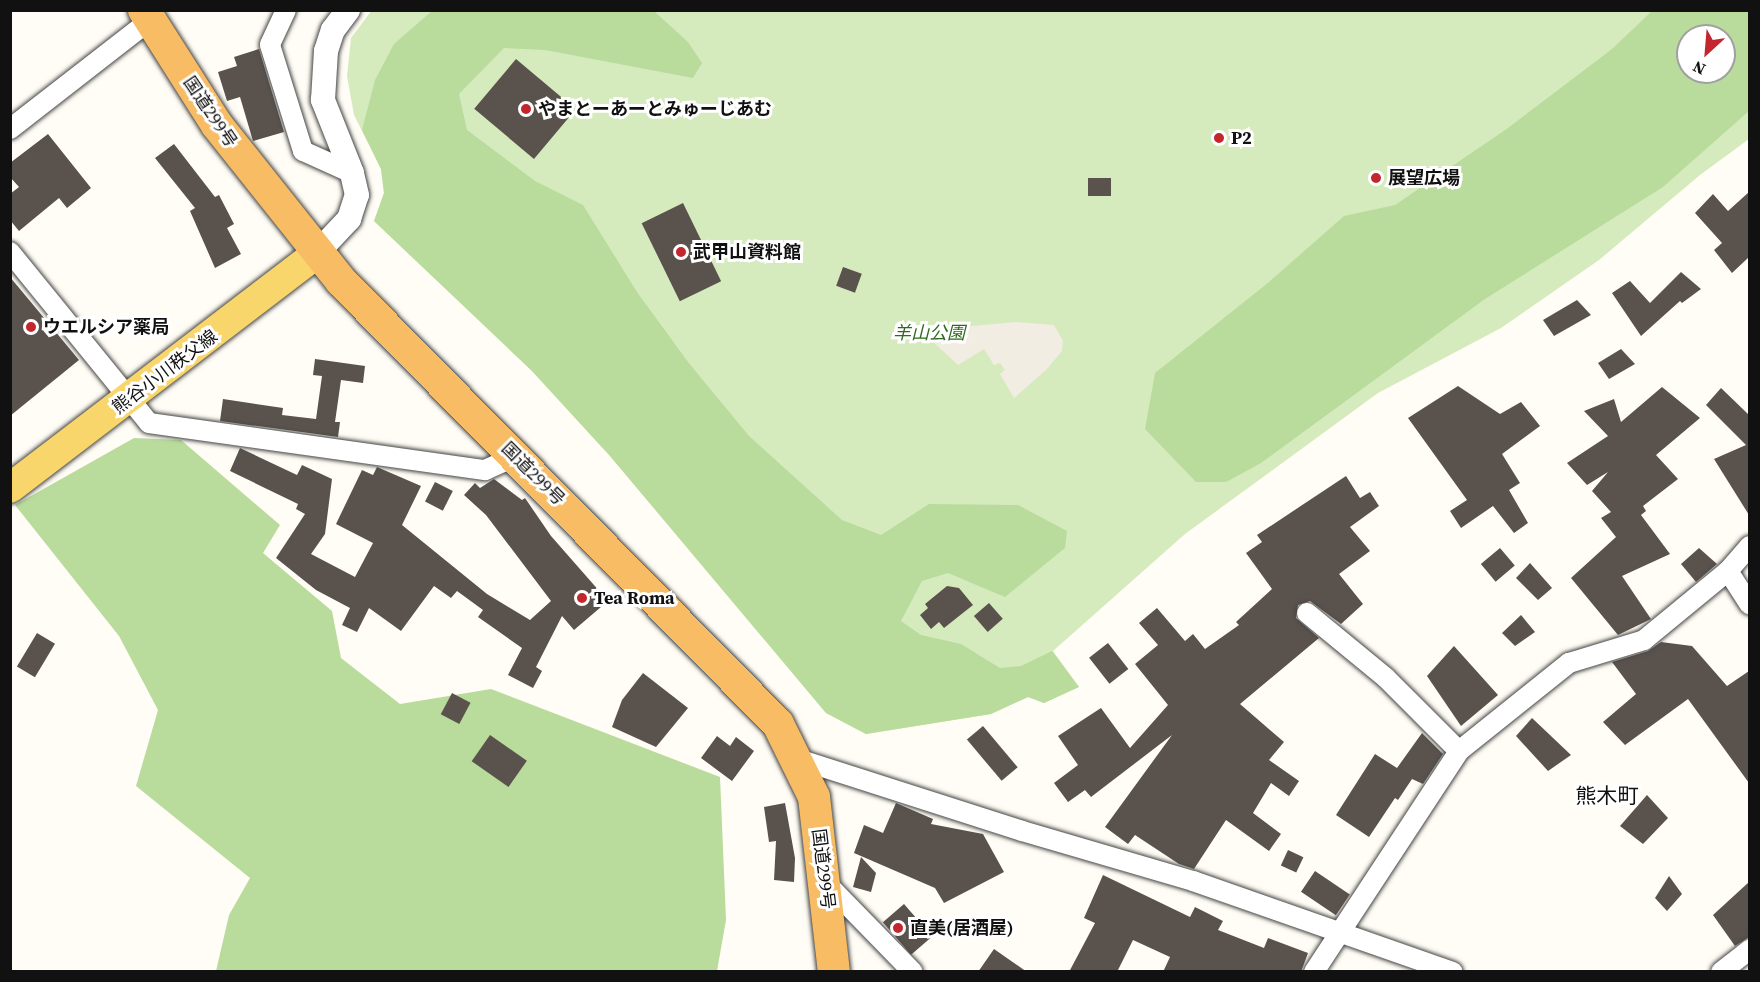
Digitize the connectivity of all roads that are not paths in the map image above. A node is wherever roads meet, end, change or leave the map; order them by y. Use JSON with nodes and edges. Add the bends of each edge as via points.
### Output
{"nodes":[{"id":1,"x":286,"y":10,"type":"edge"},
{"id":2,"x":348,"y":10,"type":"edge"},
{"id":3,"x":147,"y":15,"type":"edge"},
{"id":4,"x":10,"y":129,"type":"edge"},
{"id":5,"x":352,"y":173,"type":"junction"},
{"id":6,"x":10,"y":252,"type":"edge"},
{"id":7,"x":317,"y":253,"type":"junction"},
{"id":8,"x":129,"y":399,"type":"junction"},
{"id":9,"x":516,"y":456,"type":"junction"},
{"id":10,"x":10,"y":488,"type":"edge"},
{"id":11,"x":1749,"y":546,"type":"edge"},
{"id":12,"x":1728,"y":571,"type":"junction"},
{"id":13,"x":1749,"y":605,"type":"edge"},
{"id":14,"x":1306,"y":613,"type":"dead end"},
{"id":15,"x":1459,"y":751,"type":"junction"},
{"id":16,"x":798,"y":759,"type":"junction"},
{"id":17,"x":826,"y":883,"type":"junction"},
{"id":18,"x":1339,"y":931,"type":"junction"},
{"id":19,"x":1749,"y":950,"type":"edge"},
{"id":20,"x":834,"y":972,"type":"edge"},
{"id":21,"x":913,"y":972,"type":"edge"},
{"id":22,"x":1314,"y":972,"type":"edge"},
{"id":23,"x":1453,"y":972,"type":"edge"},
{"id":24,"x":1721,"y":972,"type":"edge"}],
"edges":[{"from":1,"to":5,"type":"street","via":[[270,45],[303,151]]},
{"from":2,"to":5,"type":"street","via":[[333,30],[322,75],[323,100]]},
{"from":3,"to":4,"type":"street"},
{"from":3,"to":7,"type":"highway","name":"国道299号","via":[[217,125]]},
{"from":5,"to":7,"type":"street","via":[[357,195],[350,219]]},
{"from":6,"to":8,"type":"street"},
{"from":7,"to":8,"type":"main road","name":"熊谷小川秩父線"},
{"from":7,"to":9,"type":"highway","name":"国道299号"},
{"from":8,"to":9,"type":"street","via":[[149,423],[485,470]]},
{"from":8,"to":10,"type":"main road","name":"熊谷小川秩父線"},
{"from":9,"to":16,"type":"highway","name":"国道299号","via":[[752,694],[778,724]]},
{"from":11,"to":12,"type":"street"},
{"from":12,"to":13,"type":"street"},
{"from":12,"to":15,"type":"street","via":[[1644,640],[1569,663]]},
{"from":14,"to":15,"type":"street","via":[[1386,678]]},
{"from":15,"to":18,"type":"street"},
{"from":16,"to":17,"type":"highway","name":"国道299号","via":[[814,797]]},
{"from":16,"to":18,"type":"street","via":[[1194,881]]},
{"from":17,"to":20,"type":"highway","name":"国道299号"},
{"from":17,"to":21,"type":"street"},
{"from":18,"to":22,"type":"street"},
{"from":18,"to":23,"type":"street"},
{"from":19,"to":24,"type":"street"}]}
